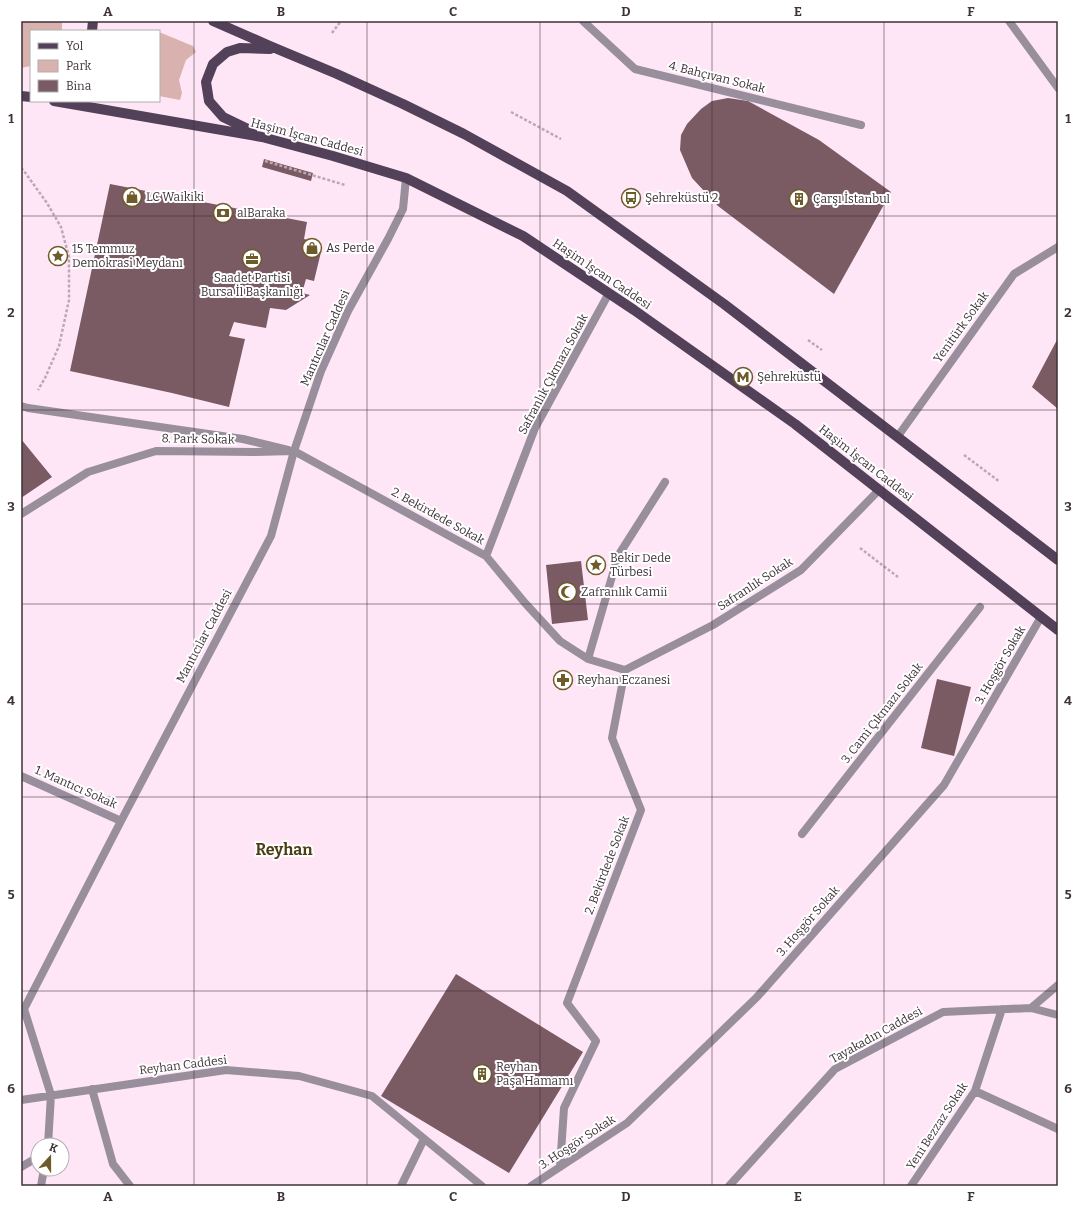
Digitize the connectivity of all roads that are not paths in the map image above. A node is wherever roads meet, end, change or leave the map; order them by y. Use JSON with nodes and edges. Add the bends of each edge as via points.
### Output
{"nodes":[{"id":1,"x":213,"y":21,"type":"edge"},
{"id":2,"x":222,"y":21,"type":"edge"},
{"id":3,"x":583,"y":21,"type":"edge"},
{"id":4,"x":1010,"y":21,"type":"edge"},
{"id":5,"x":234,"y":30,"type":"junction"},
{"id":6,"x":278,"y":49,"type":"junction"},
{"id":7,"x":1058,"y":88,"type":"edge"},
{"id":8,"x":60,"y":102,"type":"edge"},
{"id":9,"x":861,"y":125,"type":"dead end"},
{"id":10,"x":262,"y":137,"type":"junction"},
{"id":11,"x":406,"y":178,"type":"junction"},
{"id":12,"x":1058,"y":247,"type":"edge"},
{"id":13,"x":609,"y":293,"type":"junction"},
{"id":14,"x":24,"y":407,"type":"edge"},
{"id":15,"x":898,"y":436,"type":"junction"},
{"id":16,"x":294,"y":451,"type":"junction"},
{"id":17,"x":665,"y":482,"type":"dead end"},
{"id":18,"x":879,"y":490,"type":"junction"},
{"id":19,"x":21,"y":514,"type":"edge"},
{"id":20,"x":486,"y":556,"type":"junction"},
{"id":21,"x":1058,"y":560,"type":"edge"},
{"id":22,"x":980,"y":607,"type":"dead end"},
{"id":23,"x":1041,"y":617,"type":"junction"},
{"id":24,"x":1058,"y":630,"type":"edge"},
{"id":25,"x":588,"y":659,"type":"junction"},
{"id":26,"x":625,"y":670,"type":"junction"},
{"id":27,"x":21,"y":776,"type":"edge"},
{"id":28,"x":121,"y":821,"type":"junction"},
{"id":29,"x":802,"y":834,"type":"dead end"},
{"id":30,"x":1058,"y":985,"type":"edge"},
{"id":31,"x":23,"y":1008,"type":"edge"},
{"id":32,"x":1031,"y":1008,"type":"junction"},
{"id":33,"x":1002,"y":1009,"type":"junction"},
{"id":34,"x":1058,"y":1015,"type":"edge"},
{"id":35,"x":92,"y":1089,"type":"junction"},
{"id":36,"x":975,"y":1091,"type":"junction"},
{"id":37,"x":51,"y":1095,"type":"junction"},
{"id":38,"x":21,"y":1100,"type":"edge"},
{"id":39,"x":1058,"y":1129,"type":"edge"},
{"id":40,"x":48,"y":1137,"type":"edge"},
{"id":41,"x":424,"y":1139,"type":"junction"},
{"id":42,"x":30,"y":1162,"type":"edge"},
{"id":43,"x":21,"y":1167,"type":"edge"},
{"id":44,"x":560,"y":1167,"type":"junction"},
{"id":45,"x":130,"y":1186,"type":"edge"},
{"id":46,"x":400,"y":1186,"type":"edge"},
{"id":47,"x":482,"y":1186,"type":"edge"},
{"id":48,"x":531,"y":1186,"type":"edge"},
{"id":49,"x":729,"y":1186,"type":"edge"},
{"id":50,"x":911,"y":1186,"type":"edge"}],
"edges":[{"from":1,"to":5,"type":"main road"},
{"from":2,"to":5,"type":"main road"},
{"from":3,"to":9,"type":"street","name":"4. Bahçıvan Sokak","via":[[635,69]]},
{"from":4,"to":7,"type":"street"},
{"from":5,"to":6,"type":"main road"},
{"from":6,"to":10,"type":"main road","via":[[240,48],[227,52],[214,64],[206,82],[209,101],[223,117]]},
{"from":6,"to":15,"type":"main road","via":[[403,104],[464,134],[567,191],[724,304]]},
{"from":8,"to":10,"type":"main road","name":"Haşim İşcan Caddesi"},
{"from":10,"to":11,"type":"main road","name":"Haşim İşcan Caddesi"},
{"from":11,"to":13,"type":"main road","name":"Haşim İşcan Caddesi","via":[[523,236]]},
{"from":11,"to":16,"type":"street","name":"Mantıcılar Caddesi","via":[[403,209],[348,311],[324,365]]},
{"from":12,"to":15,"type":"street","name":"Yenitürk Sokak","via":[[1014,274]]},
{"from":13,"to":18,"type":"main road","name":"Haşim İşcan Caddesi","via":[[795,424]]},
{"from":13,"to":20,"type":"street","name":"Safranlık Çıkmazı Sokak","via":[[535,428]]},
{"from":14,"to":16,"type":"street","via":[[243,439]]},
{"from":15,"to":21,"type":"main road"},
{"from":16,"to":19,"type":"street","name":"8. Park Sokak","via":[[156,451],[88,472]]},
{"from":16,"to":20,"type":"street","name":"2. Bekirdede Sokak"},
{"from":16,"to":28,"type":"street","name":"Mantıcılar Caddesi","via":[[270,536]]},
{"from":17,"to":25,"type":"street","via":[[618,556]]},
{"from":18,"to":23,"type":"main road","name":"Haşim İşcan Caddesi"},
{"from":18,"to":26,"type":"street","name":"Safranlık Sokak","via":[[800,570],[713,625]]},
{"from":20,"to":25,"type":"street","name":"2. Bekirdede Sokak","via":[[560,641]]},
{"from":22,"to":29,"type":"street","name":"3. Cami Çıkmazı Sokak"},
{"from":23,"to":24,"type":"main road","name":"Haşim İşcan Caddesi"},
{"from":23,"to":44,"type":"street","name":"3. Hoşgör Sokak","via":[[944,785],[757,997],[627,1123]]},
{"from":25,"to":26,"type":"street","name":"2. Bekirdede Sokak"},
{"from":26,"to":44,"type":"street","name":"2. Bekirdede Sokak","via":[[612,738],[642,810],[567,1003],[596,1041],[564,1108]]},
{"from":27,"to":28,"type":"street","name":"1. Mantıcı Sokak"},
{"from":28,"to":31,"type":"street","name":"Mantıcılar Caddesi"},
{"from":30,"to":32,"type":"street"},
{"from":31,"to":37,"type":"street","name":"Mantıcılar Caddesi"},
{"from":32,"to":33,"type":"street","name":"Tayakadın Caddesi"},
{"from":32,"to":34,"type":"street","name":"Tayakadın Caddesi"},
{"from":33,"to":36,"type":"street","name":"Yeni Bezzaz Sokak"},
{"from":33,"to":49,"type":"street","name":"Tayakadın Caddesi","via":[[943,1012],[835,1069]]},
{"from":35,"to":37,"type":"street","name":"Reyhan Caddesi"},
{"from":35,"to":41,"type":"street","name":"Reyhan Caddesi","via":[[226,1070],[299,1076],[372,1096]]},
{"from":35,"to":45,"type":"street","via":[[113,1164]]},
{"from":36,"to":39,"type":"street"},
{"from":36,"to":50,"type":"street","name":"Yeni Bezzaz Sokak"},
{"from":37,"to":38,"type":"street","name":"Reyhan Caddesi"},
{"from":37,"to":40,"type":"street"},
{"from":41,"to":46,"type":"street"},
{"from":41,"to":47,"type":"street","name":"Reyhan Caddesi"},
{"from":42,"to":43,"type":"street"},
{"from":44,"to":48,"type":"street","name":"3. Hoşgör Sokak"}]}
